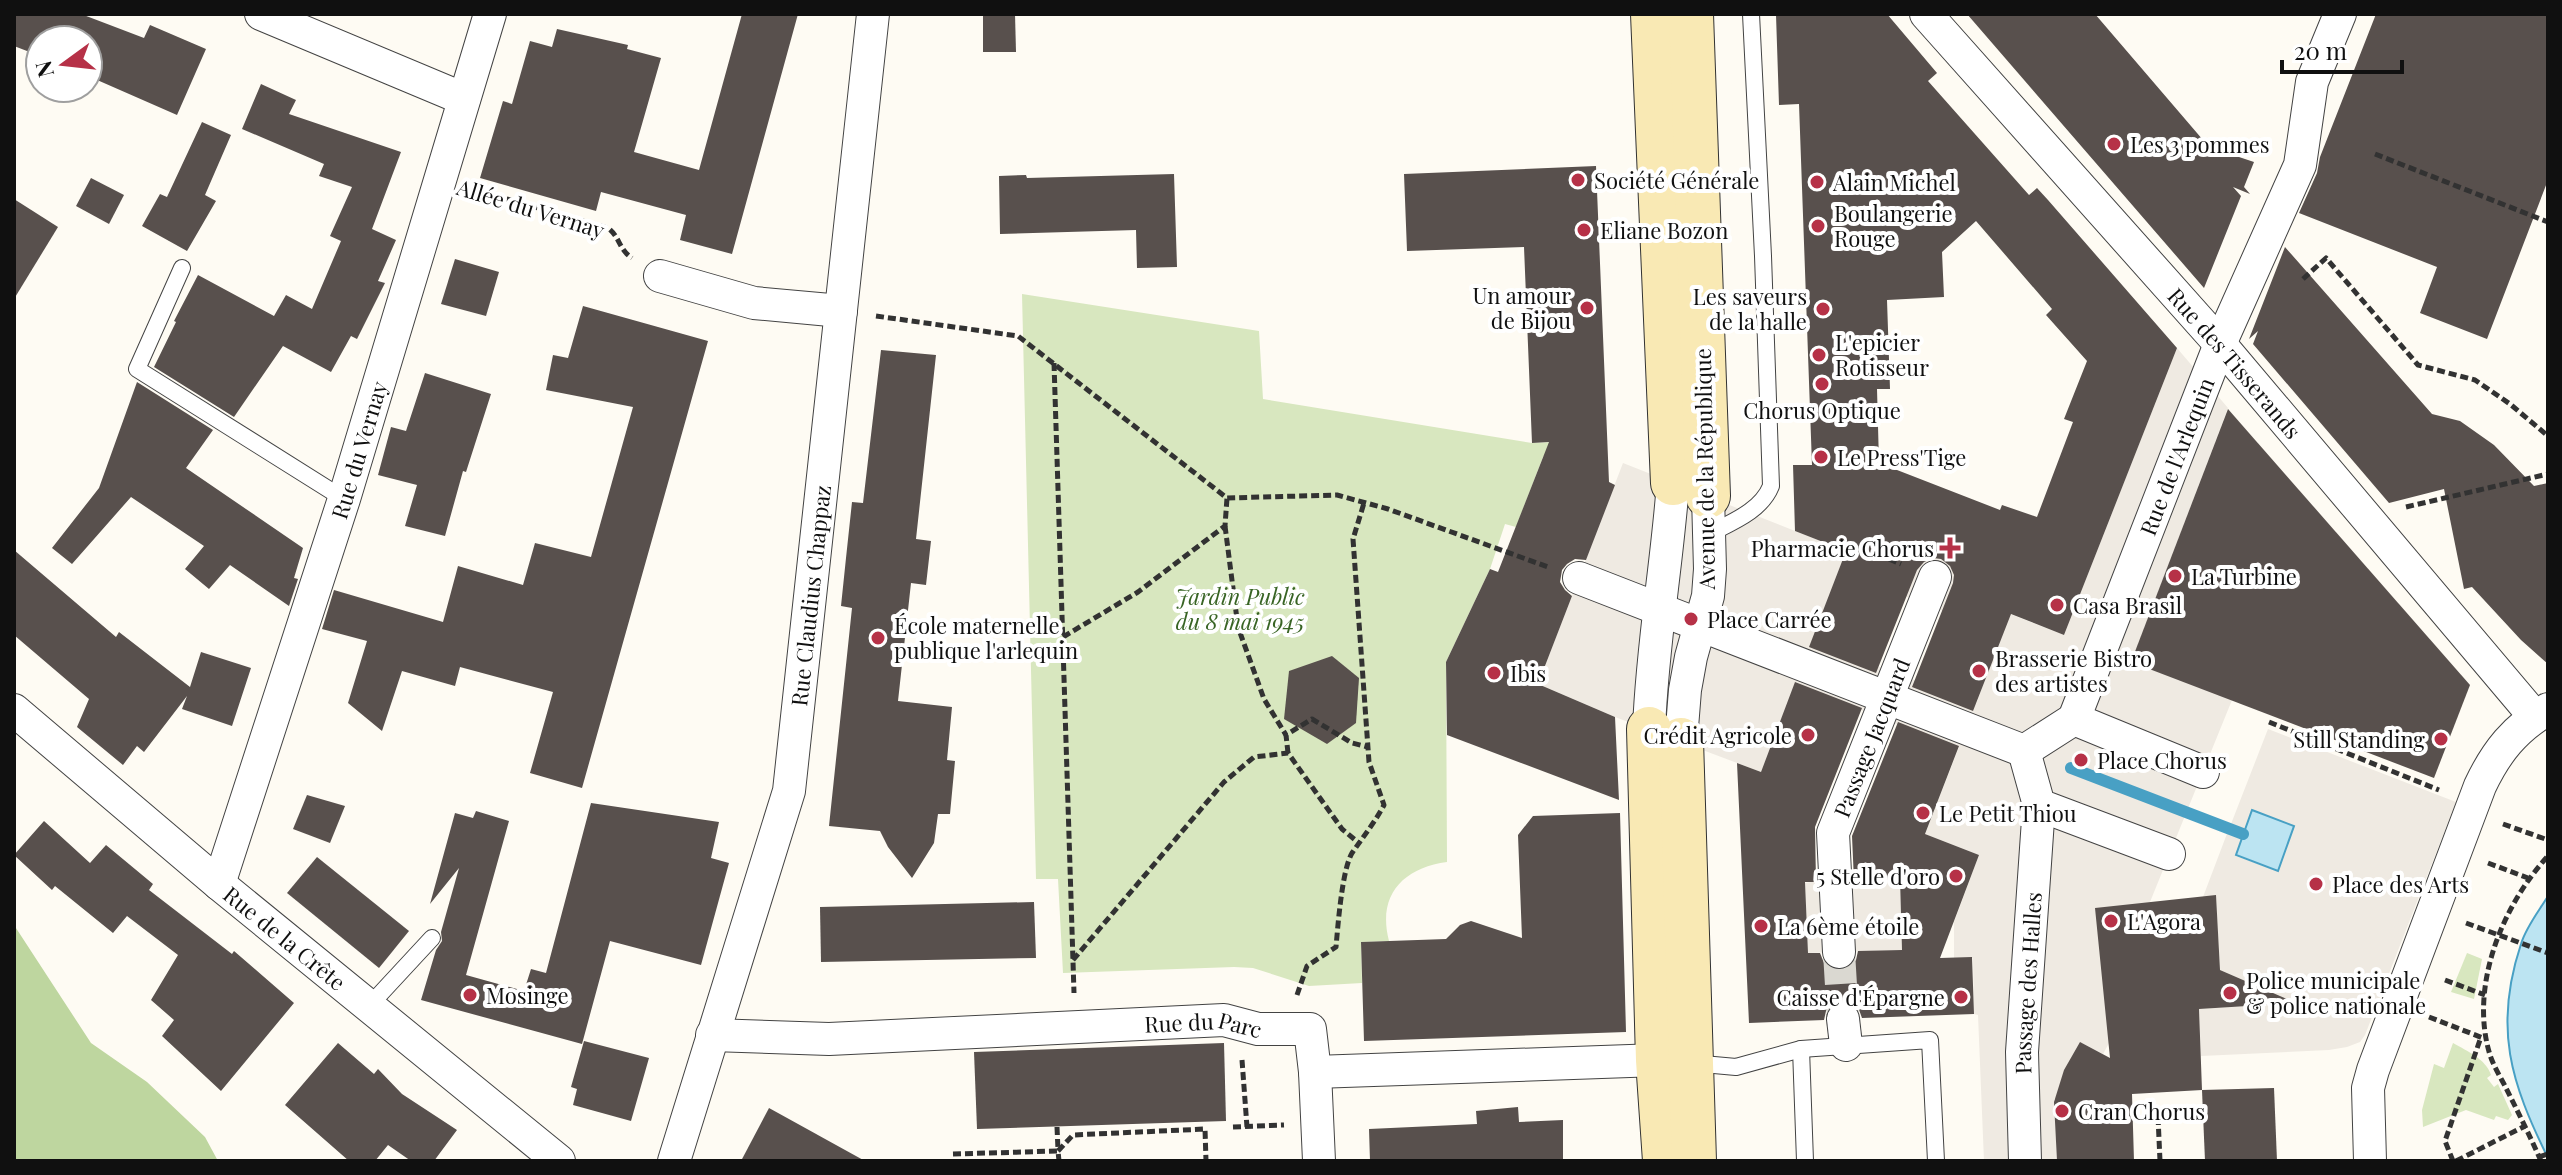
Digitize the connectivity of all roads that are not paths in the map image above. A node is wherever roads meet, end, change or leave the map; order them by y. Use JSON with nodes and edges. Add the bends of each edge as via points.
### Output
{"nodes":[{"id":1,"x":261,"y":14,"type":"edge"},
{"id":2,"x":490,"y":14,"type":"edge"},
{"id":3,"x":873,"y":14,"type":"edge"},
{"id":4,"x":1653,"y":14,"type":"edge"},
{"id":5,"x":1691,"y":14,"type":"edge"},
{"id":6,"x":1751,"y":14,"type":"edge"},
{"id":7,"x":1926,"y":14,"type":"edge"},
{"id":8,"x":2340,"y":14,"type":"edge"},
{"id":9,"x":464,"y":99,"type":"junction"},
{"id":10,"x":182,"y":268,"type":"dead end"},
{"id":11,"x":660,"y":276,"type":"road end"},
{"id":12,"x":841,"y":311,"type":"junction"},
{"id":13,"x":2220,"y":344,"type":"junction"},
{"id":14,"x":344,"y":499,"type":"junction"},
{"id":15,"x":1696,"y":505,"type":"junction"},
{"id":16,"x":1935,"y":577,"type":"dead end"},
{"id":17,"x":1579,"y":578,"type":"road end"},
{"id":18,"x":1658,"y":607,"type":"junction"},
{"id":19,"x":1700,"y":623,"type":"junction"},
{"id":20,"x":1885,"y":697,"type":"junction"},
{"id":21,"x":14,"y":710,"type":"edge"},
{"id":22,"x":2542,"y":713,"type":"edge"},
{"id":23,"x":2074,"y":719,"type":"junction"},
{"id":24,"x":1665,"y":734,"type":"junction"},
{"id":25,"x":2024,"y":751,"type":"junction"},
{"id":26,"x":2203,"y":772,"type":"dead end"},
{"id":27,"x":2039,"y":805,"type":"junction"},
{"id":28,"x":2169,"y":854,"type":"dead end"},
{"id":29,"x":219,"y":884,"type":"junction"},
{"id":30,"x":432,"y":938,"type":"dead end"},
{"id":31,"x":1839,"y":952,"type":"tunnel mouth"},
{"id":32,"x":369,"y":1006,"type":"junction"},
{"id":33,"x":712,"y":1035,"type":"junction"},
{"id":34,"x":1801,"y":1049,"type":"junction"},
{"id":35,"x":1674,"y":1061,"type":"junction"},
{"id":36,"x":1315,"y":1072,"type":"junction"},
{"id":37,"x":559,"y":1161,"type":"edge"},
{"id":38,"x":674,"y":1161,"type":"edge"},
{"id":39,"x":1319,"y":1161,"type":"edge"},
{"id":40,"x":1665,"y":1161,"type":"edge"},
{"id":41,"x":1694,"y":1161,"type":"edge"},
{"id":42,"x":1805,"y":1161,"type":"edge"},
{"id":43,"x":1936,"y":1161,"type":"edge"},
{"id":44,"x":2025,"y":1161,"type":"edge"},
{"id":45,"x":2370,"y":1161,"type":"edge"}],
"edges":[{"from":1,"to":9,"type":"street"},
{"from":2,"to":9,"type":"street","name":"Rue du Vernay"},
{"from":3,"to":12,"type":"street","name":"Rue Claudius Chappaz"},
{"from":4,"to":15,"type":"main road","name":"Avenue de la République"},
{"from":5,"to":15,"type":"main road","name":"Avenue de la République"},
{"from":6,"to":15,"type":"lane","via":[[1771,486],[1748,513]]},
{"from":7,"to":13,"type":"street","name":"Rue des Tisserands"},
{"from":8,"to":13,"type":"street","name":"Rue de l'Arlequin","via":[[2312,82],[2300,165]]},
{"from":9,"to":14,"type":"street","name":"Rue du Vernay"},
{"from":10,"to":14,"type":"lane","via":[[137,369]]},
{"from":11,"to":12,"type":"street","via":[[754,303]]},
{"from":12,"to":33,"type":"street","name":"Rue Claudius Chappaz","via":[[789,791]]},
{"from":13,"to":22,"type":"street","name":"Rue des Tisserands"},
{"from":13,"to":23,"type":"street","name":"Rue de l'Arlequin"},
{"from":14,"to":29,"type":"street","name":"Rue du Vernay"},
{"from":15,"to":18,"type":"street","name":"Avenue de la République","via":[[1666,557]]},
{"from":15,"to":19,"type":"street","name":"Avenue de la République","via":[[1708,596]]},
{"from":16,"to":20,"type":"street","name":"Passage Jacquard"},
{"from":17,"to":18,"type":"street"},
{"from":18,"to":19,"type":"street"},
{"from":18,"to":24,"type":"street","name":"Avenue de la République","via":[[1651,671]]},
{"from":19,"to":20,"type":"street"},
{"from":19,"to":24,"type":"street","name":"Avenue de la République","via":[[1685,690]]},
{"from":20,"to":25,"type":"street"},
{"from":20,"to":31,"type":"street","name":"Passage Jacquard","via":[[1833,833]]},
{"from":21,"to":29,"type":"street","name":"Rue de la Crête"},
{"from":22,"to":45,"type":"street","via":[[2501,747],[2485,775],[2373,1070],[2368,1088]]},
{"from":23,"to":25,"type":"street"},
{"from":23,"to":26,"type":"street"},
{"from":24,"to":35,"type":"main road","name":"Avenue de la République"},
{"from":25,"to":27,"type":"street","name":"Passage des Halles"},
{"from":27,"to":28,"type":"street"},
{"from":27,"to":44,"type":"street","name":"Passage des Halles","via":[[2022,1052]]},
{"from":29,"to":32,"type":"street","name":"Rue de la Crête"},
{"from":30,"to":32,"type":"lane"},
{"from":32,"to":37,"type":"street","name":"Rue de la Crête"},
{"from":33,"to":36,"type":"street","name":"Rue du Parc","via":[[829,1039],[1224,1020],[1258,1029],[1310,1029]]},
{"from":33,"to":38,"type":"street","name":"Rue Claudius Chappaz"},
{"from":34,"to":35,"type":"lane","via":[[1736,1067]]},
{"from":34,"to":42,"type":"lane"},
{"from":34,"to":43,"type":"lane","via":[[1844,1032],[1930,1040]]},
{"from":35,"to":36,"type":"street"},
{"from":35,"to":40,"type":"main road","name":"Avenue de la République"},
{"from":35,"to":41,"type":"main road","name":"Avenue de la République"},
{"from":36,"to":39,"type":"street"}]}
